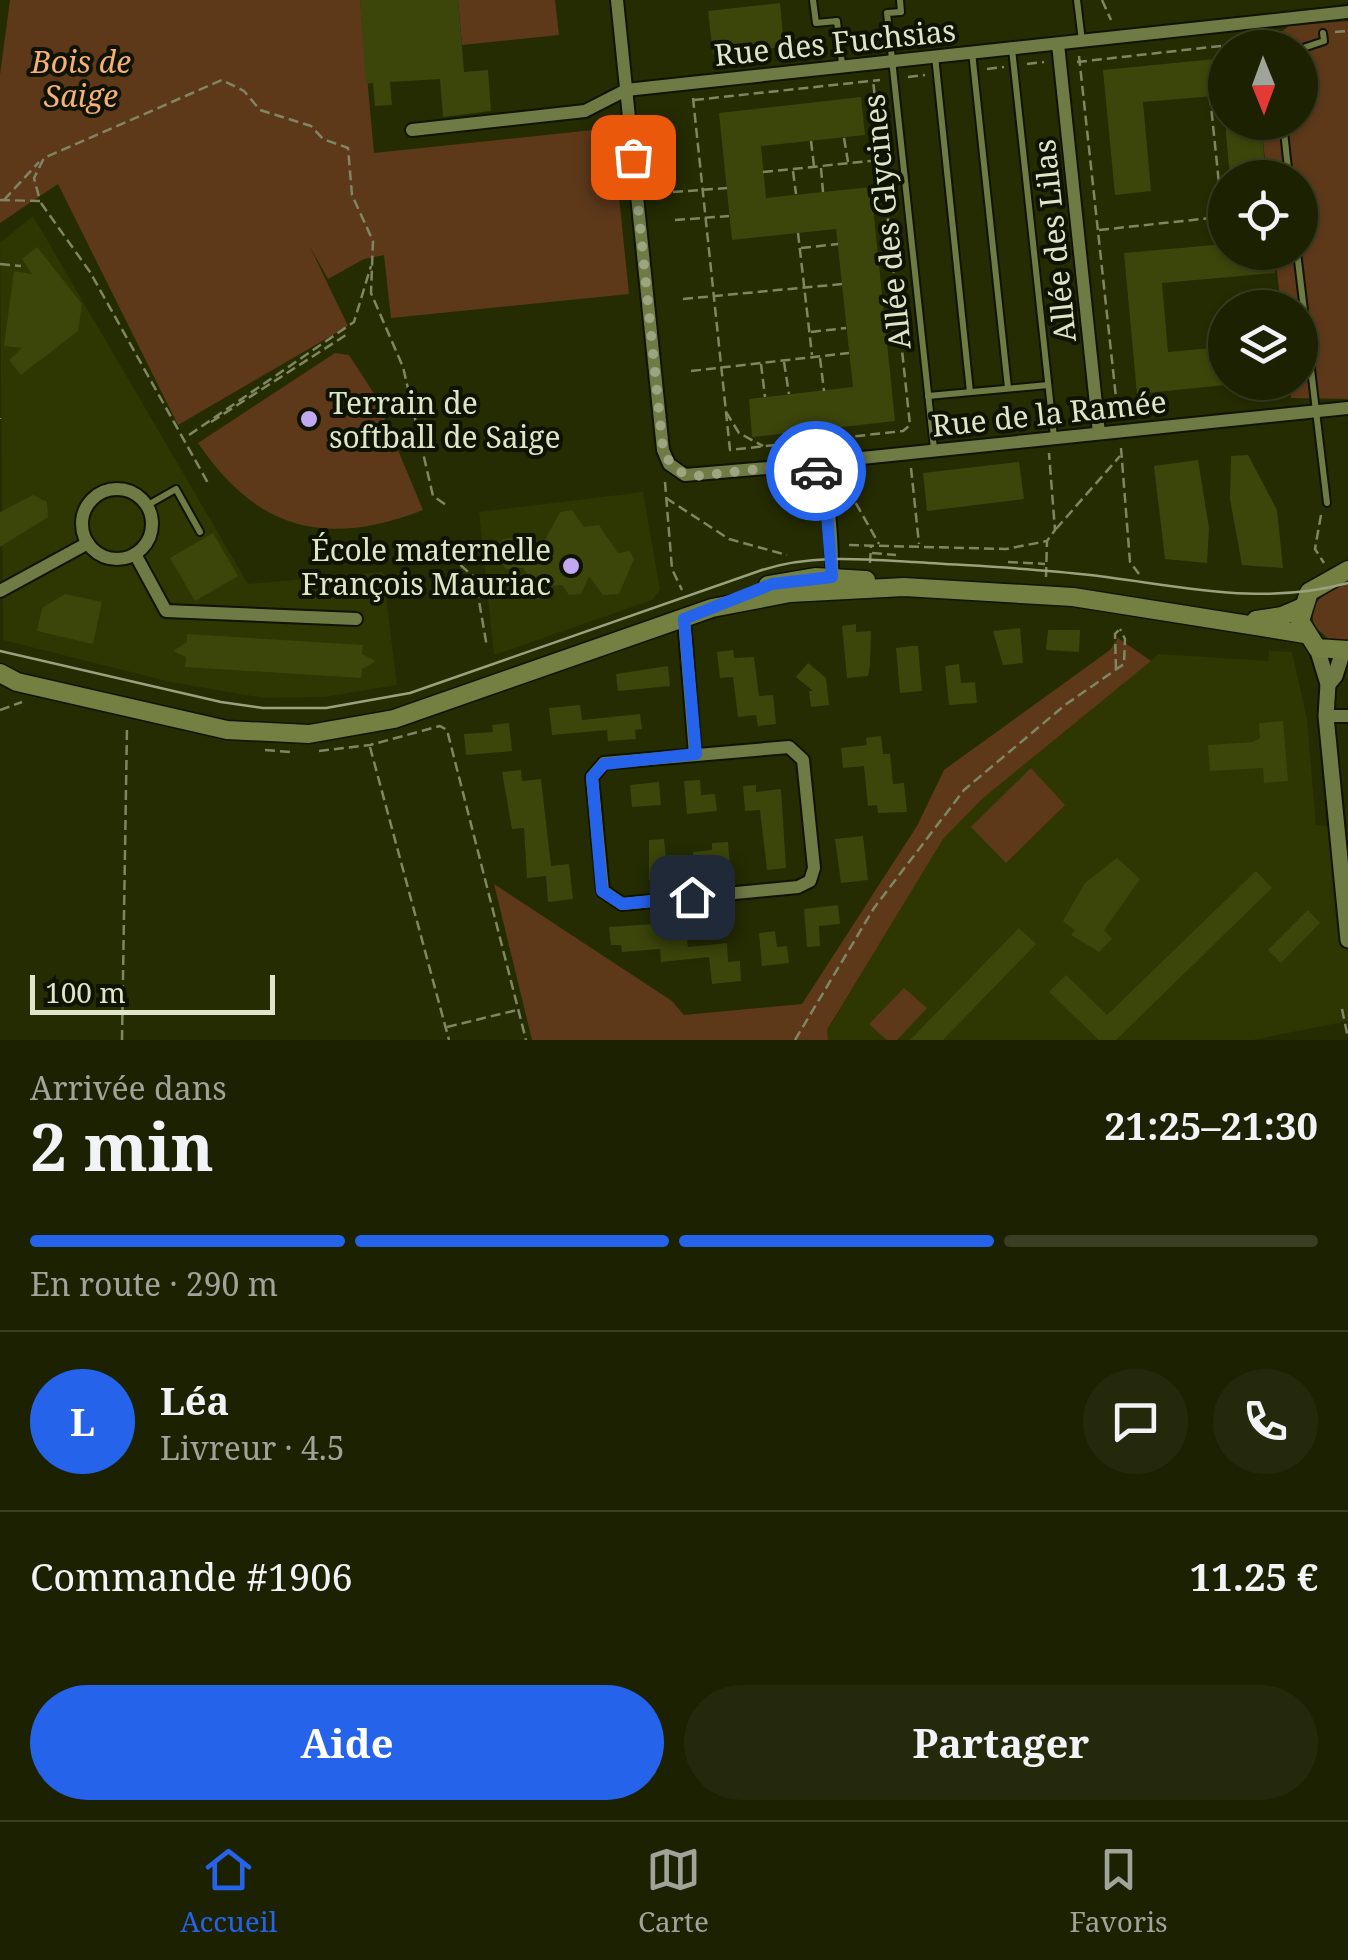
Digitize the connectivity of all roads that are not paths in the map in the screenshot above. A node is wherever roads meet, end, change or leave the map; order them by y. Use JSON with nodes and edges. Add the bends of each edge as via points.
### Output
{"nodes":[{"id":1,"x":617,"y":0,"type":"edge"},
{"id":2,"x":814,"y":0,"type":"edge"},
{"id":3,"x":900,"y":0,"type":"edge"},
{"id":4,"x":1077,"y":0,"type":"edge"},
{"id":5,"x":1298,"y":0,"type":"edge"},
{"id":6,"x":1344,"y":8,"type":"edge"},
{"id":7,"x":1300,"y":17,"type":"junction"},
{"id":8,"x":1323,"y":33,"type":"road end"},
{"id":9,"x":1080,"y":42,"type":"junction"},
{"id":10,"x":1318,"y":43,"type":"edge"},
{"id":11,"x":1058,"y":44,"type":"junction"},
{"id":12,"x":1012,"y":49,"type":"junction"},
{"id":13,"x":972,"y":52,"type":"junction"},
{"id":14,"x":935,"y":56,"type":"junction"},
{"id":15,"x":891,"y":60,"type":"junction"},
{"id":16,"x":842,"y":65,"type":"junction"},
{"id":17,"x":626,"y":90,"type":"junction"},
{"id":18,"x":412,"y":130,"type":"dead end"},
{"id":19,"x":1299,"y":270,"type":"edge"},
{"id":20,"x":1048,"y":385,"type":"junction"},
{"id":21,"x":1008,"y":388,"type":"junction"},
{"id":22,"x":970,"y":392,"type":"junction"},
{"id":23,"x":928,"y":396,"type":"junction"},
{"id":24,"x":1348,"y":408,"type":"edge"},
{"id":25,"x":1315,"y":412,"type":"junction"},
{"id":26,"x":1099,"y":433,"type":"junction"},
{"id":27,"x":1051,"y":445,"type":"junction"},
{"id":28,"x":934,"y":450,"type":"junction"},
{"id":29,"x":817,"y":472,"type":"junction"},
{"id":30,"x":1326,"y":503,"type":"road end"},
{"id":31,"x":146,"y":506,"type":"junction"},
{"id":32,"x":200,"y":532,"type":"dead end"},
{"id":33,"x":88,"y":543,"type":"junction"},
{"id":34,"x":136,"y":554,"type":"junction"},
{"id":35,"x":1348,"y":570,"type":"edge"},
{"id":36,"x":833,"y":584,"type":"junction"},
{"id":37,"x":0,"y":591,"type":"edge"},
{"id":38,"x":1303,"y":607,"type":"junction"},
{"id":39,"x":356,"y":619,"type":"dead end"},
{"id":40,"x":684,"y":619,"type":"junction"},
{"id":41,"x":1244,"y":622,"type":"junction"},
{"id":42,"x":1311,"y":641,"type":"junction"},
{"id":43,"x":1346,"y":651,"type":"edge"},
{"id":44,"x":6,"y":680,"type":"edge"},
{"id":45,"x":1328,"y":684,"type":"junction"},
{"id":46,"x":1326,"y":716,"type":"junction"},
{"id":47,"x":1348,"y":716,"type":"edge"},
{"id":48,"x":696,"y":754,"type":"junction"},
{"id":49,"x":1348,"y":940,"type":"edge"}],
"edges":[{"from":1,"to":17,"type":"street"},
{"from":2,"to":16,"type":"lane","name":"Allée des Glycines","via":[[816,23],[838,21]]},
{"from":3,"to":15,"type":"lane","name":"Allée des Glycines","via":[[901,12],[887,14]]},
{"from":4,"to":9,"type":"lane"},
{"from":5,"to":7,"type":"street"},
{"from":6,"to":7,"type":"street","name":"Rue des Fuchsias"},
{"from":7,"to":9,"type":"street","name":"Rue des Fuchsias"},
{"from":8,"to":10,"type":"lane"},
{"from":9,"to":11,"type":"street","name":"Rue des Fuchsias"},
{"from":11,"to":12,"type":"street","name":"Rue des Fuchsias"},
{"from":11,"to":26,"type":"street","name":"Allée des Lilas"},
{"from":12,"to":13,"type":"street","name":"Rue des Fuchsias"},
{"from":12,"to":20,"type":"lane"},
{"from":13,"to":14,"type":"street","name":"Rue des Fuchsias"},
{"from":13,"to":21,"type":"lane"},
{"from":14,"to":15,"type":"street","name":"Rue des Fuchsias"},
{"from":14,"to":22,"type":"lane"},
{"from":15,"to":16,"type":"street","name":"Rue des Fuchsias"},
{"from":15,"to":23,"type":"lane","name":"Allée des Glycines"},
{"from":16,"to":17,"type":"street","name":"Rue des Fuchsias"},
{"from":17,"to":18,"type":"street","name":"Rue des Fuchsias","via":[[586,111]]},
{"from":17,"to":29,"type":"street","via":[[663,450],[670,464],[696,476],[787,466]]},
{"from":19,"to":25,"type":"lane"},
{"from":20,"to":21,"type":"lane"},
{"from":20,"to":27,"type":"lane"},
{"from":21,"to":22,"type":"lane"},
{"from":22,"to":23,"type":"lane"},
{"from":23,"to":28,"type":"lane","name":"Allée des Glycines"},
{"from":24,"to":25,"type":"street","name":"Rue de la Ramée"},
{"from":25,"to":26,"type":"street","name":"Rue de la Ramée"},
{"from":25,"to":30,"type":"lane"},
{"from":26,"to":27,"type":"street","name":"Rue de la Ramée"},
{"from":27,"to":28,"type":"street","name":"Rue de la Ramée"},
{"from":28,"to":29,"type":"street","name":"Rue de la Ramée","via":[[834,463]]},
{"from":29,"to":36,"type":"street","via":[[825,489]]},
{"from":31,"to":32,"type":"lane","via":[[176,490]]},
{"from":31,"to":33,"type":"street","via":[[123,490],[101,494],[83,521]]},
{"from":31,"to":34,"type":"street","via":[[152,530]]},
{"from":33,"to":34,"type":"street","via":[[115,559]]},
{"from":33,"to":37,"type":"street"},
{"from":34,"to":39,"type":"street","via":[[166,611]]},
{"from":35,"to":38,"type":"main road","via":[[1318,585]]},
{"from":36,"to":40,"type":"main road","via":[[772,584]]},
{"from":36,"to":41,"type":"main road","via":[[1087,598]]},
{"from":38,"to":41,"type":"main road"},
{"from":38,"to":42,"type":"main road","via":[[1300,621]]},
{"from":40,"to":44,"type":"main road","via":[[394,719],[310,734],[227,730]]},
{"from":40,"to":48,"type":"street"},
{"from":41,"to":42,"type":"main road"},
{"from":42,"to":43,"type":"main road"},
{"from":42,"to":45,"type":"street"},
{"from":43,"to":45,"type":"street"},
{"from":45,"to":46,"type":"street"},
{"from":46,"to":47,"type":"street"},
{"from":46,"to":49,"type":"street"},
{"from":48,"to":48,"type":"street","via":[[604,764],[594,772],[602,891],[622,904],[810,881],[814,868],[798,750]]}]}
